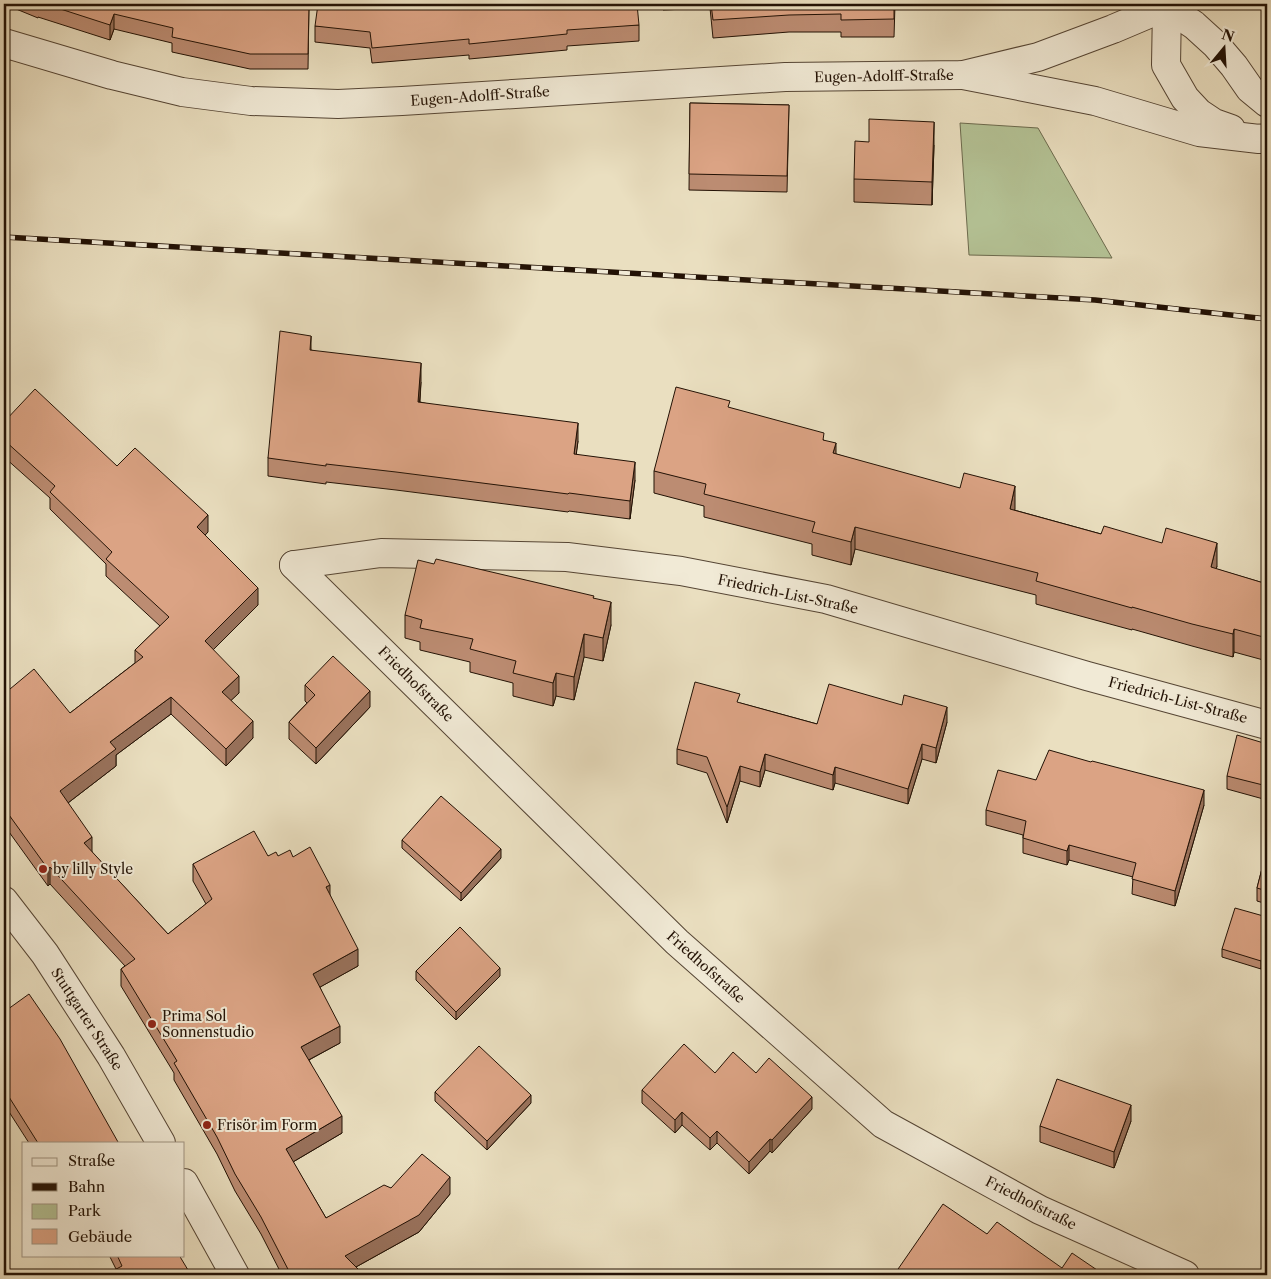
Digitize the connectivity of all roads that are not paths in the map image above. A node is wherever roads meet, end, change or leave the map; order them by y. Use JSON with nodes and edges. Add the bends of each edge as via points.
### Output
{"nodes":[{"id":1,"x":1170,"y":5,"type":"edge"},
{"id":2,"x":4,"y":43,"type":"edge"},
{"id":3,"x":963,"y":75,"type":"junction"},
{"id":4,"x":1267,"y":103,"type":"edge"},
{"id":5,"x":1263,"y":138,"type":"edge"},
{"id":6,"x":294,"y":565,"type":"joint"},
{"id":7,"x":1267,"y":725,"type":"edge"},
{"id":8,"x":4,"y":901,"type":"edge"},
{"id":9,"x":160,"y":1142,"type":"edge"},
{"id":10,"x":185,"y":1185,"type":"edge"},
{"id":11,"x":235,"y":1275,"type":"edge"},
{"id":12,"x":1185,"y":1275,"type":"edge"}],
"edges":[{"from":1,"to":3,"type":"street","name":"Eugen-Adolff-Straße","via":[[1038,57]]},
{"from":1,"to":4,"type":"street","via":[[1216,44],[1250,89]]},
{"from":1,"to":5,"type":"street","name":"Eugen-Adolff-Straße","via":[[1166,65],[1185,98],[1214,123]]},
{"from":2,"to":3,"type":"street","name":"Eugen-Adolff-Straße","via":[[182,92],[251,101],[338,104],[785,77]]},
{"from":3,"to":5,"type":"street","name":"Eugen-Adolff-Straße","via":[[1095,101],[1199,132]]},
{"from":6,"to":7,"type":"street","name":"Friedrich-List-Straße","via":[[381,553],[567,558],[681,571],[826,599]]},
{"from":6,"to":12,"type":"street","name":"Friedhofstraße","via":[[677,942],[883,1124],[1040,1210]]},
{"from":8,"to":9,"type":"street","name":"Stuttgarter Straße","via":[[45,954],[111,1056]]},
{"from":10,"to":11,"type":"street"}]}
